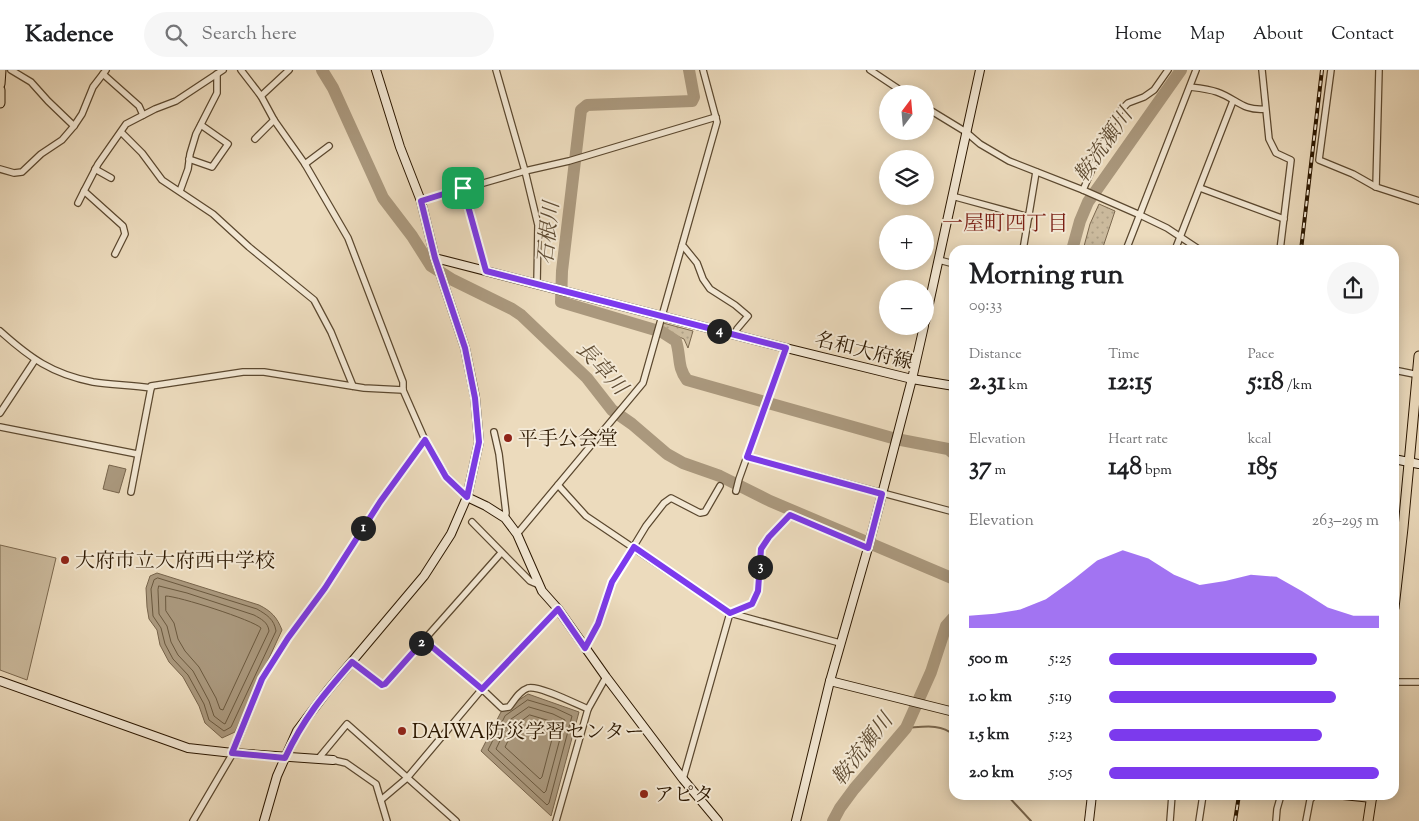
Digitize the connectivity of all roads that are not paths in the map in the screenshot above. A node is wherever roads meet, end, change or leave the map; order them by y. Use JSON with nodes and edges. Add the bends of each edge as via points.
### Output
{"nodes":[{"id":1,"x":1,"y":70,"type":"edge"},
{"id":2,"x":12,"y":70,"type":"edge"},
{"id":3,"x":241,"y":70,"type":"edge"},
{"id":4,"x":289,"y":70,"type":"edge"},
{"id":5,"x":376,"y":70,"type":"edge"},
{"id":6,"x":496,"y":70,"type":"edge"},
{"id":7,"x":703,"y":70,"type":"edge"},
{"id":8,"x":870,"y":70,"type":"edge"},
{"id":9,"x":980,"y":70,"type":"edge"},
{"id":10,"x":1168,"y":70,"type":"edge"},
{"id":11,"x":1196,"y":70,"type":"edge"},
{"id":12,"x":1262,"y":70,"type":"edge"},
{"id":13,"x":1331,"y":70,"type":"edge"},
{"id":14,"x":1379,"y":70,"type":"edge"},
{"id":15,"x":104,"y":72,"type":"edge"},
{"id":16,"x":220,"y":72,"type":"edge"},
{"id":17,"x":0,"y":84,"type":"edge"},
{"id":18,"x":892,"y":85,"type":"edge"},
{"id":19,"x":1190,"y":87,"type":"junction"},
{"id":20,"x":0,"y":90,"type":"edge"},
{"id":21,"x":261,"y":96,"type":"junction"},
{"id":22,"x":1233,"y":101,"type":"junction"},
{"id":23,"x":0,"y":103,"type":"edge"},
{"id":24,"x":1265,"y":109,"type":"junction"},
{"id":25,"x":934,"y":112,"type":"edge"},
{"id":26,"x":143,"y":115,"type":"junction"},
{"id":27,"x":716,"y":117,"type":"junction"},
{"id":28,"x":274,"y":120,"type":"junction"},
{"id":29,"x":201,"y":125,"type":"junction"},
{"id":30,"x":74,"y":126,"type":"junction"},
{"id":31,"x":966,"y":132,"type":"junction"},
{"id":32,"x":122,"y":133,"type":"dead end"},
{"id":33,"x":255,"y":139,"type":"dead end"},
{"id":34,"x":329,"y":146,"type":"dead end"},
{"id":35,"x":189,"y":159,"type":"junction"},
{"id":36,"x":305,"y":164,"type":"junction"},
{"id":37,"x":0,"y":169,"type":"edge"},
{"id":38,"x":96,"y":169,"type":"junction"},
{"id":39,"x":525,"y":171,"type":"junction"},
{"id":40,"x":1036,"y":172,"type":"junction"},
{"id":41,"x":111,"y":178,"type":"dead end"},
{"id":42,"x":1376,"y":186,"type":"junction"},
{"id":43,"x":463,"y":188,"type":"junction"},
{"id":44,"x":1200,"y":188,"type":"junction"},
{"id":45,"x":1083,"y":190,"type":"junction"},
{"id":46,"x":84,"y":191,"type":"junction"},
{"id":47,"x":180,"y":192,"type":"junction"},
{"id":48,"x":952,"y":196,"type":"junction"},
{"id":49,"x":421,"y":201,"type":"junction"},
{"id":50,"x":1419,"y":201,"type":"edge"},
{"id":51,"x":78,"y":203,"type":"dead end"},
{"id":52,"x":1140,"y":215,"type":"junction"},
{"id":53,"x":1029,"y":217,"type":"junction"},
{"id":54,"x":1284,"y":219,"type":"junction"},
{"id":55,"x":1181,"y":239,"type":"junction"},
{"id":56,"x":1023,"y":245,"type":"edge"},
{"id":57,"x":1128,"y":245,"type":"edge"},
{"id":58,"x":1178,"y":245,"type":"edge"},
{"id":59,"x":1191,"y":245,"type":"edge"},
{"id":60,"x":1281,"y":245,"type":"edge"},
{"id":61,"x":682,"y":246,"type":"junction"},
{"id":62,"x":115,"y":254,"type":"dead end"},
{"id":63,"x":939,"y":260,"type":"junction"},
{"id":64,"x":437,"y":261,"type":"junction"},
{"id":65,"x":949,"y":263,"type":"edge"},
{"id":66,"x":486,"y":271,"type":"junction"},
{"id":67,"x":934,"y":282,"type":"edge"},
{"id":68,"x":537,"y":284,"type":"junction"},
{"id":69,"x":662,"y":316,"type":"junction"},
{"id":70,"x":0,"y":331,"type":"edge"},
{"id":71,"x":735,"y":335,"type":"junction"},
{"id":72,"x":922,"y":335,"type":"edge"},
{"id":73,"x":786,"y":348,"type":"junction"},
{"id":74,"x":1419,"y":356,"type":"edge"},
{"id":75,"x":35,"y":360,"type":"junction"},
{"id":76,"x":1399,"y":371,"type":"edge"},
{"id":77,"x":1418,"y":375,"type":"edge"},
{"id":78,"x":912,"y":379,"type":"junction"},
{"id":79,"x":949,"y":385,"type":"edge"},
{"id":80,"x":353,"y":386,"type":"junction"},
{"id":81,"x":151,"y":388,"type":"junction"},
{"id":82,"x":403,"y":390,"type":"junction"},
{"id":83,"x":0,"y":413,"type":"edge"},
{"id":84,"x":0,"y":427,"type":"edge"},
{"id":85,"x":494,"y":432,"type":"dead end"},
{"id":86,"x":425,"y":440,"type":"junction"},
{"id":87,"x":137,"y":454,"type":"junction"},
{"id":88,"x":747,"y":457,"type":"junction"},
{"id":89,"x":1399,"y":460,"type":"edge"},
{"id":90,"x":1408,"y":462,"type":"junction"},
{"id":91,"x":1419,"y":464,"type":"edge"},
{"id":92,"x":558,"y":485,"type":"junction"},
{"id":93,"x":720,"y":486,"type":"dead end"},
{"id":94,"x":736,"y":491,"type":"dead end"},
{"id":95,"x":131,"y":492,"type":"dead end"},
{"id":96,"x":882,"y":494,"type":"junction"},
{"id":97,"x":467,"y":497,"type":"junction"},
{"id":98,"x":949,"y":511,"type":"edge"},
{"id":99,"x":505,"y":518,"type":"junction"},
{"id":100,"x":472,"y":522,"type":"dead end"},
{"id":101,"x":517,"y":534,"type":"junction"},
{"id":102,"x":634,"y":547,"type":"junction"},
{"id":103,"x":868,"y":548,"type":"junction"},
{"id":104,"x":501,"y":553,"type":"junction"},
{"id":105,"x":1399,"y":564,"type":"edge"},
{"id":106,"x":537,"y":584,"type":"junction"},
{"id":107,"x":558,"y":609,"type":"junction"},
{"id":108,"x":730,"y":613,"type":"junction"},
{"id":109,"x":424,"y":640,"type":"junction"},
{"id":110,"x":840,"y":643,"type":"junction"},
{"id":111,"x":585,"y":648,"type":"junction"},
{"id":112,"x":352,"y":662,"type":"junction"},
{"id":113,"x":606,"y":677,"type":"junction"},
{"id":114,"x":0,"y":681,"type":"edge"},
{"id":115,"x":830,"y":681,"type":"junction"},
{"id":116,"x":1399,"y":682,"type":"edge"},
{"id":117,"x":1419,"y":682,"type":"edge"},
{"id":118,"x":482,"y":689,"type":"junction"},
{"id":119,"x":588,"y":709,"type":"junction"},
{"id":120,"x":949,"y":711,"type":"edge"},
{"id":121,"x":232,"y":753,"type":"junction"},
{"id":122,"x":285,"y":758,"type":"junction"},
{"id":123,"x":318,"y":759,"type":"junction"},
{"id":124,"x":333,"y":760,"type":"joint"},
{"id":125,"x":406,"y":778,"type":"junction"},
{"id":126,"x":682,"y":779,"type":"junction"},
{"id":127,"x":381,"y":800,"type":"junction"},
{"id":128,"x":1091,"y":800,"type":"edge"},
{"id":129,"x":1172,"y":800,"type":"edge"},
{"id":130,"x":1201,"y":800,"type":"edge"},
{"id":131,"x":1279,"y":800,"type":"edge"},
{"id":132,"x":1310,"y":800,"type":"edge"},
{"id":133,"x":1372,"y":800,"type":"edge"},
{"id":134,"x":193,"y":821,"type":"edge"},
{"id":135,"x":264,"y":821,"type":"edge"},
{"id":136,"x":387,"y":821,"type":"edge"},
{"id":137,"x":456,"y":821,"type":"edge"},
{"id":138,"x":556,"y":821,"type":"edge"},
{"id":139,"x":718,"y":821,"type":"edge"},
{"id":140,"x":796,"y":821,"type":"edge"},
{"id":141,"x":1089,"y":821,"type":"edge"},
{"id":142,"x":1170,"y":821,"type":"edge"},
{"id":143,"x":1199,"y":821,"type":"edge"},
{"id":144,"x":1276,"y":821,"type":"edge"},
{"id":145,"x":1306,"y":821,"type":"edge"},
{"id":146,"x":1368,"y":821,"type":"edge"}],
"edges":[{"from":1,"to":17,"type":"main road"},
{"from":2,"to":30,"type":"street","via":[[32,82]]},
{"from":3,"to":21,"type":"street"},
{"from":4,"to":21,"type":"street"},
{"from":5,"to":49,"type":"street"},
{"from":6,"to":39,"type":"street"},
{"from":7,"to":27,"type":"street"},
{"from":8,"to":18,"type":"street"},
{"from":9,"to":31,"type":"street"},
{"from":10,"to":45,"type":"street","via":[[1154,90],[1128,103],[1115,116]]},
{"from":11,"to":19,"type":"street"},
{"from":12,"to":24,"type":"street"},
{"from":13,"to":42,"type":"street","via":[[1319,160]]},
{"from":14,"to":42,"type":"street"},
{"from":15,"to":26,"type":"street","via":[[139,106]]},
{"from":15,"to":30,"type":"street","via":[[92,88]]},
{"from":16,"to":26,"type":"street","via":[[176,101]]},
{"from":16,"to":29,"type":"street","via":[[217,93]]},
{"from":19,"to":22,"type":"street","via":[[1218,92]]},
{"from":19,"to":52,"type":"street"},
{"from":20,"to":23,"type":"main road"},
{"from":21,"to":28,"type":"street"},
{"from":22,"to":24,"type":"street","via":[[1242,106]]},
{"from":22,"to":44,"type":"street"},
{"from":24,"to":54,"type":"street","via":[[1269,139],[1276,153],[1291,160]]},
{"from":25,"to":31,"type":"street"},
{"from":26,"to":38,"type":"street","via":[[126,124]]},
{"from":27,"to":39,"type":"street"},
{"from":27,"to":61,"type":"street"},
{"from":28,"to":33,"type":"street"},
{"from":28,"to":36,"type":"street"},
{"from":29,"to":35,"type":"street"},
{"from":29,"to":35,"type":"street","via":[[228,144],[212,166]]},
{"from":30,"to":37,"type":"street","via":[[62,140],[22,172]]},
{"from":31,"to":40,"type":"street","via":[[1009,161]]},
{"from":31,"to":48,"type":"street"},
{"from":32,"to":47,"type":"street","via":[[162,180]]},
{"from":34,"to":36,"type":"street"},
{"from":35,"to":47,"type":"street"},
{"from":36,"to":82,"type":"street","via":[[354,250],[403,382]]},
{"from":38,"to":41,"type":"street"},
{"from":38,"to":46,"type":"street"},
{"from":39,"to":43,"type":"street"},
{"from":39,"to":68,"type":"street","via":[[538,225]]},
{"from":40,"to":45,"type":"street"},
{"from":40,"to":53,"type":"street"},
{"from":42,"to":50,"type":"street"},
{"from":43,"to":49,"type":"street"},
{"from":43,"to":66,"type":"street"},
{"from":44,"to":54,"type":"street"},
{"from":44,"to":55,"type":"street"},
{"from":45,"to":52,"type":"street"},
{"from":46,"to":51,"type":"street"},
{"from":46,"to":62,"type":"street","via":[[123,226],[125,234]]},
{"from":47,"to":80,"type":"street","via":[[213,214],[314,300]]},
{"from":48,"to":53,"type":"street"},
{"from":48,"to":63,"type":"street"},
{"from":49,"to":64,"type":"street"},
{"from":52,"to":55,"type":"street"},
{"from":52,"to":57,"type":"street"},
{"from":53,"to":56,"type":"street"},
{"from":54,"to":60,"type":"street"},
{"from":55,"to":58,"type":"street"},
{"from":55,"to":59,"type":"street"},
{"from":61,"to":69,"type":"street"},
{"from":61,"to":71,"type":"street","via":[[710,289],[748,316]]},
{"from":63,"to":65,"type":"street"},
{"from":63,"to":67,"type":"street"},
{"from":64,"to":66,"type":"street","name":"名和大府線"},
{"from":64,"to":97,"type":"street","via":[[465,348],[475,398],[479,442]]},
{"from":66,"to":68,"type":"street","name":"名和大府線"},
{"from":68,"to":69,"type":"street","name":"名和大府線"},
{"from":69,"to":71,"type":"street","name":"名和大府線"},
{"from":69,"to":92,"type":"street","via":[[643,383]]},
{"from":70,"to":75,"type":"street"},
{"from":71,"to":73,"type":"street","name":"名和大府線"},
{"from":72,"to":78,"type":"street"},
{"from":73,"to":78,"type":"street","name":"名和大府線"},
{"from":73,"to":88,"type":"street"},
{"from":74,"to":77,"type":"main road"},
{"from":75,"to":81,"type":"street","via":[[59,372],[93,382]]},
{"from":75,"to":83,"type":"street"},
{"from":76,"to":77,"type":"street"},
{"from":77,"to":90,"type":"main road"},
{"from":78,"to":79,"type":"street","name":"名和大府線"},
{"from":78,"to":96,"type":"street"},
{"from":80,"to":81,"type":"street","via":[[264,372],[243,372]]},
{"from":80,"to":82,"type":"street"},
{"from":81,"to":87,"type":"street"},
{"from":82,"to":86,"type":"street"},
{"from":84,"to":87,"type":"street"},
{"from":85,"to":99,"type":"street"},
{"from":86,"to":97,"type":"street","via":[[446,477]]},
{"from":86,"to":121,"type":"street","via":[[262,679]]},
{"from":87,"to":95,"type":"street"},
{"from":88,"to":94,"type":"street"},
{"from":88,"to":96,"type":"street"},
{"from":89,"to":90,"type":"street"},
{"from":90,"to":91,"type":"street"},
{"from":90,"to":105,"type":"main road"},
{"from":92,"to":101,"type":"street"},
{"from":92,"to":102,"type":"street","via":[[586,516]]},
{"from":93,"to":102,"type":"street","via":[[705,512],[700,513],[671,498],[646,526]]},
{"from":96,"to":98,"type":"street"},
{"from":96,"to":103,"type":"street"},
{"from":97,"to":99,"type":"street"},
{"from":97,"to":112,"type":"street","via":[[434,562]]},
{"from":99,"to":101,"type":"street"},
{"from":100,"to":104,"type":"street"},
{"from":101,"to":106,"type":"street"},
{"from":102,"to":108,"type":"street"},
{"from":102,"to":111,"type":"street","via":[[612,582],[598,624]]},
{"from":103,"to":108,"type":"street","via":[[790,515],[761,549],[758,591],[752,604]]},
{"from":103,"to":110,"type":"street"},
{"from":104,"to":106,"type":"street"},
{"from":104,"to":109,"type":"street"},
{"from":106,"to":107,"type":"street"},
{"from":107,"to":111,"type":"street"},
{"from":107,"to":118,"type":"street"},
{"from":108,"to":110,"type":"street"},
{"from":108,"to":126,"type":"street"},
{"from":109,"to":112,"type":"street","via":[[382,685]]},
{"from":109,"to":118,"type":"street"},
{"from":110,"to":115,"type":"street"},
{"from":111,"to":113,"type":"street"},
{"from":112,"to":122,"type":"street","via":[[310,712]]},
{"from":113,"to":119,"type":"street"},
{"from":113,"to":126,"type":"street"},
{"from":114,"to":121,"type":"street","via":[[188,748]]},
{"from":115,"to":120,"type":"street"},
{"from":115,"to":140,"type":"street"},
{"from":116,"to":117,"type":"street"},
{"from":118,"to":119,"type":"street","via":[[502,708],[508,707],[520,693],[534,688]]},
{"from":118,"to":125,"type":"street"},
{"from":119,"to":138,"type":"street"},
{"from":121,"to":122,"type":"street"},
{"from":121,"to":134,"type":"street"},
{"from":122,"to":123,"type":"street"},
{"from":122,"to":135,"type":"street"},
{"from":123,"to":124,"type":"street"},
{"from":123,"to":125,"type":"street","via":[[347,724]]},
{"from":124,"to":127,"type":"street","via":[[346,763],[376,784]]},
{"from":125,"to":127,"type":"street"},
{"from":125,"to":137,"type":"street"},
{"from":126,"to":139,"type":"street"},
{"from":127,"to":136,"type":"street"},
{"from":128,"to":141,"type":"street"},
{"from":129,"to":142,"type":"street"},
{"from":130,"to":143,"type":"street"},
{"from":131,"to":144,"type":"street"},
{"from":132,"to":145,"type":"street"},
{"from":133,"to":146,"type":"main road"}]}
